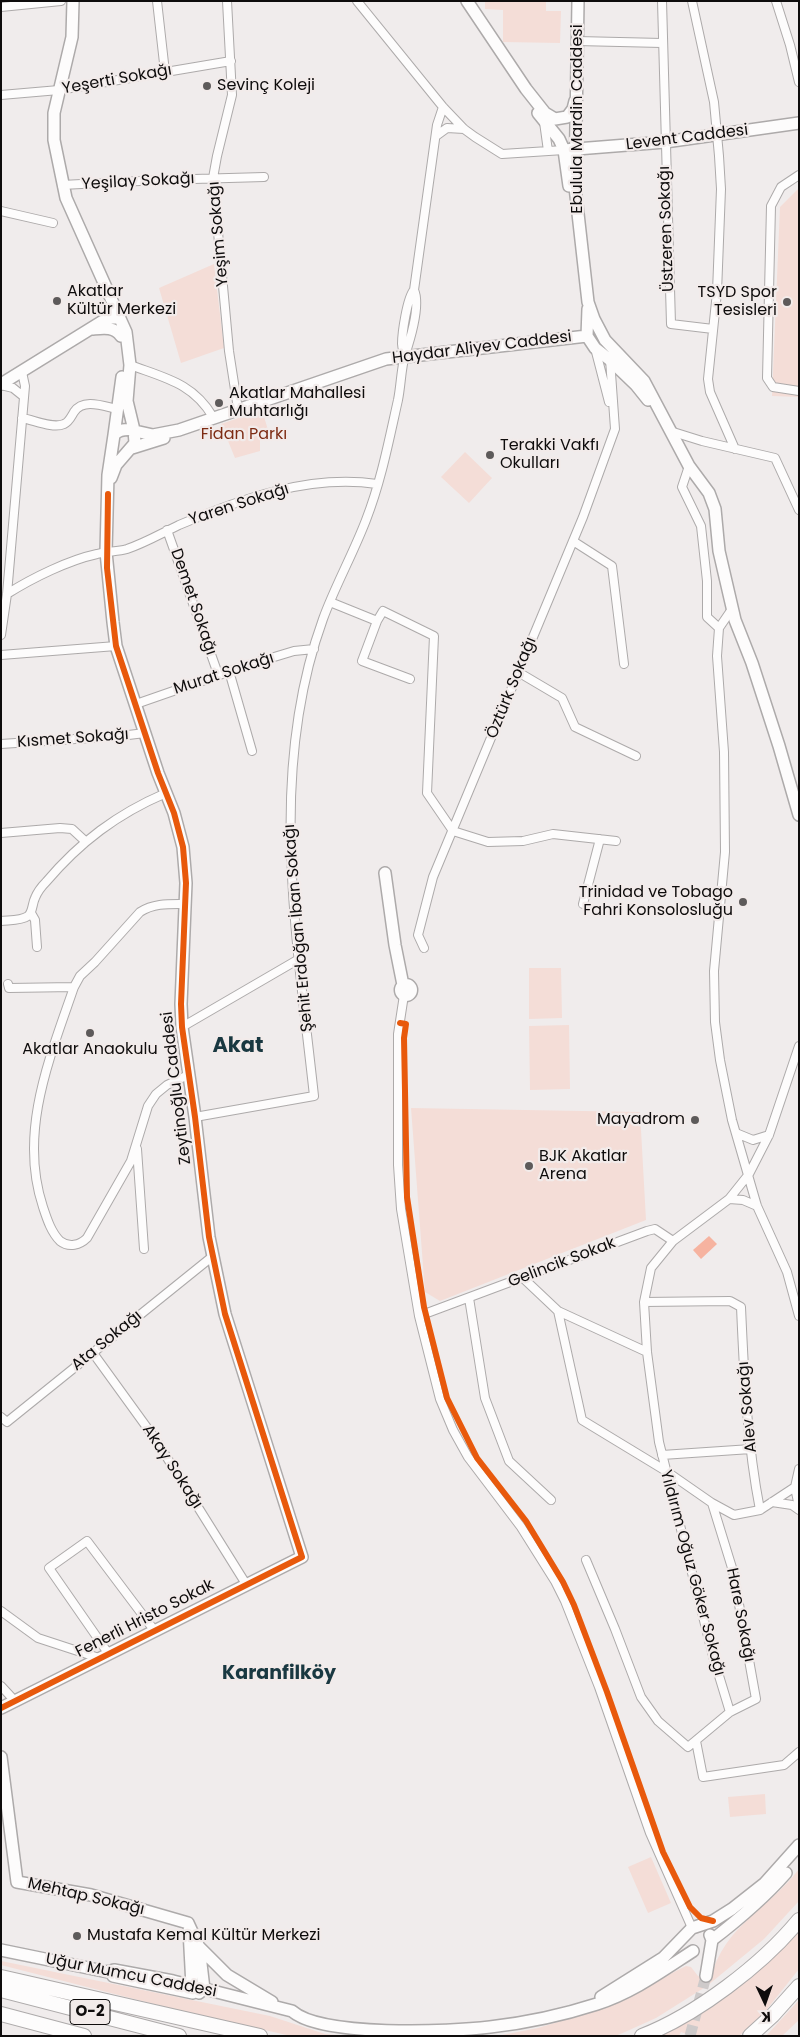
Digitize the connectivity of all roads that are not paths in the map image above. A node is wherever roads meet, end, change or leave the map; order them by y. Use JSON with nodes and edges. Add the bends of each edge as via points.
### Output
{"nodes":[{"id":1,"x":61,"y":1,"type":"edge"},
{"id":2,"x":73,"y":1,"type":"edge"},
{"id":3,"x":157,"y":1,"type":"edge"},
{"id":4,"x":227,"y":1,"type":"edge"},
{"id":5,"x":357,"y":1,"type":"edge"},
{"id":6,"x":467,"y":1,"type":"edge"},
{"id":7,"x":578,"y":1,"type":"edge"},
{"id":8,"x":662,"y":1,"type":"edge"},
{"id":9,"x":692,"y":1,"type":"edge"},
{"id":10,"x":776,"y":1,"type":"edge"},
{"id":11,"x":1,"y":8,"type":"edge"},
{"id":12,"x":577,"y":41,"type":"junction"},
{"id":13,"x":662,"y":42,"type":"junction"},
{"id":14,"x":231,"y":61,"type":"junction"},
{"id":15,"x":165,"y":72,"type":"junction"},
{"id":16,"x":799,"y":82,"type":"edge"},
{"id":17,"x":526,"y":89,"type":"junction"},
{"id":18,"x":59,"y":90,"type":"junction"},
{"id":19,"x":1,"y":95,"type":"edge"},
{"id":20,"x":576,"y":98,"type":"junction"},
{"id":21,"x":442,"y":107,"type":"junction"},
{"id":22,"x":544,"y":120,"type":"junction"},
{"id":23,"x":799,"y":123,"type":"edge"},
{"id":24,"x":464,"y":129,"type":"junction"},
{"id":25,"x":718,"y":135,"type":"junction"},
{"id":26,"x":436,"y":136,"type":"junction"},
{"id":27,"x":665,"y":142,"type":"junction"},
{"id":28,"x":570,"y":149,"type":"junction"},
{"id":29,"x":548,"y":151,"type":"junction"},
{"id":30,"x":799,"y":175,"type":"edge"},
{"id":31,"x":264,"y":177,"type":"dead end"},
{"id":32,"x":213,"y":178,"type":"junction"},
{"id":33,"x":62,"y":185,"type":"junction"},
{"id":34,"x":1,"y":210,"type":"edge"},
{"id":35,"x":53,"y":223,"type":"dead end"},
{"id":36,"x":110,"y":296,"type":"junction"},
{"id":37,"x":588,"y":302,"type":"junction"},
{"id":38,"x":120,"y":318,"type":"junction"},
{"id":39,"x":103,"y":321,"type":"junction"},
{"id":40,"x":713,"y":329,"type":"junction"},
{"id":41,"x":91,"y":330,"type":"junction"},
{"id":42,"x":121,"y":336,"type":"junction"},
{"id":43,"x":587,"y":336,"type":"junction"},
{"id":44,"x":608,"y":343,"type":"junction"},
{"id":45,"x":595,"y":348,"type":"junction"},
{"id":46,"x":405,"y":356,"type":"junction"},
{"id":47,"x":610,"y":360,"type":"junction"},
{"id":48,"x":130,"y":365,"type":"junction"},
{"id":49,"x":22,"y":372,"type":"junction"},
{"id":50,"x":630,"y":379,"type":"junction"},
{"id":51,"x":1,"y":385,"type":"edge"},
{"id":52,"x":799,"y":391,"type":"edge"},
{"id":53,"x":612,"y":392,"type":"junction"},
{"id":54,"x":23,"y":396,"type":"junction"},
{"id":55,"x":117,"y":408,"type":"junction"},
{"id":56,"x":238,"y":409,"type":"junction"},
{"id":57,"x":213,"y":417,"type":"junction"},
{"id":58,"x":22,"y":418,"type":"junction"},
{"id":59,"x":668,"y":426,"type":"junction"},
{"id":60,"x":615,"y":429,"type":"junction"},
{"id":61,"x":179,"y":430,"type":"junction"},
{"id":62,"x":134,"y":431,"type":"junction"},
{"id":63,"x":114,"y":436,"type":"junction"},
{"id":64,"x":735,"y":449,"type":"junction"},
{"id":65,"x":131,"y":450,"type":"junction"},
{"id":66,"x":689,"y":466,"type":"junction"},
{"id":67,"x":377,"y":484,"type":"junction"},
{"id":68,"x":108,"y":494,"type":"junction"},
{"id":69,"x":797,"y":500,"type":"edge"},
{"id":70,"x":799,"y":510,"type":"edge"},
{"id":71,"x":167,"y":530,"type":"junction"},
{"id":72,"x":573,"y":541,"type":"junction"},
{"id":73,"x":106,"y":552,"type":"junction"},
{"id":74,"x":8,"y":594,"type":"junction"},
{"id":75,"x":330,"y":602,"type":"junction"},
{"id":76,"x":732,"y":609,"type":"junction"},
{"id":77,"x":377,"y":621,"type":"junction"},
{"id":78,"x":719,"y":628,"type":"junction"},
{"id":79,"x":1,"y":635,"type":"edge"},
{"id":80,"x":116,"y":646,"type":"junction"},
{"id":81,"x":314,"y":649,"type":"junction"},
{"id":82,"x":1,"y":656,"type":"edge"},
{"id":83,"x":624,"y":664,"type":"dead end"},
{"id":84,"x":229,"y":671,"type":"junction"},
{"id":85,"x":518,"y":672,"type":"junction"},
{"id":86,"x":218,"y":674,"type":"junction"},
{"id":87,"x":410,"y":679,"type":"dead end"},
{"id":88,"x":136,"y":704,"type":"junction"},
{"id":89,"x":145,"y":732,"type":"junction"},
{"id":90,"x":1,"y":744,"type":"edge"},
{"id":91,"x":252,"y":751,"type":"dead end"},
{"id":92,"x":636,"y":756,"type":"dead end"},
{"id":93,"x":166,"y":793,"type":"junction"},
{"id":94,"x":799,"y":815,"type":"edge"},
{"id":95,"x":453,"y":831,"type":"junction"},
{"id":96,"x":1,"y":834,"type":"edge"},
{"id":97,"x":600,"y":839,"type":"junction"},
{"id":98,"x":85,"y":841,"type":"junction"},
{"id":99,"x":616,"y":841,"type":"dead end"},
{"id":100,"x":385,"y":873,"type":"dead end"},
{"id":101,"x":186,"y":904,"type":"junction"},
{"id":102,"x":583,"y":904,"type":"dead end"},
{"id":103,"x":31,"y":913,"type":"junction"},
{"id":104,"x":1,"y":921,"type":"edge"},
{"id":105,"x":37,"y":947,"type":"dead end"},
{"id":106,"x":424,"y":948,"type":"dead end"},
{"id":107,"x":299,"y":959,"type":"junction"},
{"id":108,"x":8,"y":984,"type":"dead end"},
{"id":109,"x":74,"y":987,"type":"junction"},
{"id":110,"x":404,"y":990,"type":"joint"},
{"id":111,"x":182,"y":1026,"type":"junction"},
{"id":112,"x":799,"y":1046,"type":"edge"},
{"id":113,"x":188,"y":1075,"type":"junction"},
{"id":114,"x":195,"y":1116,"type":"junction"},
{"id":115,"x":736,"y":1133,"type":"junction"},
{"id":116,"x":769,"y":1135,"type":"junction"},
{"id":117,"x":137,"y":1145,"type":"junction"},
{"id":118,"x":749,"y":1174,"type":"junction"},
{"id":119,"x":729,"y":1199,"type":"junction"},
{"id":120,"x":758,"y":1206,"type":"junction"},
{"id":121,"x":673,"y":1241,"type":"junction"},
{"id":122,"x":144,"y":1249,"type":"dead end"},
{"id":123,"x":213,"y":1256,"type":"junction"},
{"id":124,"x":522,"y":1277,"type":"junction"},
{"id":125,"x":469,"y":1298,"type":"junction"},
{"id":126,"x":644,"y":1302,"type":"junction"},
{"id":127,"x":558,"y":1311,"type":"junction"},
{"id":128,"x":420,"y":1316,"type":"junction"},
{"id":129,"x":799,"y":1316,"type":"edge"},
{"id":130,"x":647,"y":1352,"type":"junction"},
{"id":131,"x":93,"y":1353,"type":"junction"},
{"id":132,"x":1,"y":1417,"type":"edge"},
{"id":133,"x":751,"y":1448,"type":"junction"},
{"id":134,"x":662,"y":1455,"type":"junction"},
{"id":135,"x":799,"y":1469,"type":"edge"},
{"id":136,"x":666,"y":1471,"type":"junction"},
{"id":137,"x":795,"y":1487,"type":"junction"},
{"id":138,"x":551,"y":1500,"type":"dead end"},
{"id":139,"x":772,"y":1502,"type":"junction"},
{"id":140,"x":712,"y":1504,"type":"junction"},
{"id":141,"x":799,"y":1508,"type":"edge"},
{"id":142,"x":760,"y":1510,"type":"junction"},
{"id":143,"x":302,"y":1557,"type":"joint"},
{"id":144,"x":586,"y":1560,"type":"dead end"},
{"id":145,"x":246,"y":1584,"type":"junction"},
{"id":146,"x":1,"y":1611,"type":"edge"},
{"id":147,"x":154,"y":1630,"type":"junction"},
{"id":148,"x":104,"y":1655,"type":"junction"},
{"id":149,"x":1,"y":1686,"type":"edge"},
{"id":150,"x":14,"y":1700,"type":"junction"},
{"id":151,"x":1,"y":1708,"type":"edge"},
{"id":152,"x":730,"y":1712,"type":"junction"},
{"id":153,"x":696,"y":1741,"type":"junction"},
{"id":154,"x":799,"y":1752,"type":"edge"},
{"id":155,"x":1,"y":1757,"type":"edge"},
{"id":156,"x":799,"y":1846,"type":"edge"},
{"id":157,"x":799,"y":1851,"type":"edge"},
{"id":158,"x":799,"y":1920,"type":"edge"},
{"id":159,"x":693,"y":1930,"type":"junction"},
{"id":160,"x":711,"y":1942,"type":"junction"},
{"id":161,"x":194,"y":1949,"type":"junction"},
{"id":162,"x":1,"y":1950,"type":"edge"},
{"id":163,"x":695,"y":1952,"type":"junction"},
{"id":164,"x":108,"y":1972,"type":"junction"},
{"id":165,"x":1,"y":1977,"type":"edge"},
{"id":166,"x":173,"y":1981,"type":"junction"},
{"id":167,"x":799,"y":1986,"type":"edge"},
{"id":168,"x":1,"y":1990,"type":"edge"},
{"id":169,"x":198,"y":1990,"type":"junction"},
{"id":170,"x":584,"y":2007,"type":"junction"},
{"id":171,"x":284,"y":2009,"type":"junction"},
{"id":172,"x":1,"y":2014,"type":"edge"},
{"id":173,"x":297,"y":2015,"type":"junction"},
{"id":174,"x":84,"y":2036,"type":"edge"},
{"id":175,"x":179,"y":2036,"type":"edge"},
{"id":176,"x":260,"y":2036,"type":"edge"},
{"id":177,"x":642,"y":2036,"type":"edge"},
{"id":178,"x":750,"y":2036,"type":"edge"}],
"edges":[{"from":1,"to":11,"type":"street"},
{"from":2,"to":18,"type":"street","via":[[72,37]]},
{"from":3,"to":15,"type":"street"},
{"from":4,"to":14,"type":"street","name":"Yeşim Sokağı"},
{"from":5,"to":21,"type":"street"},
{"from":6,"to":17,"type":"street"},
{"from":7,"to":12,"type":"street","name":"Ebulula Mardin Caddesi"},
{"from":8,"to":13,"type":"street","name":"Üstzeren Sokağı"},
{"from":9,"to":25,"type":"street"},
{"from":10,"to":16,"type":"street"},
{"from":12,"to":13,"type":"street"},
{"from":12,"to":20,"type":"street","name":"Ebulula Mardin Caddesi"},
{"from":13,"to":27,"type":"street","name":"Üstzeren Sokağı"},
{"from":14,"to":15,"type":"street","name":"Yeşerti Sokağı"},
{"from":14,"to":32,"type":"street","name":"Yeşim Sokağı","via":[[232,94]]},
{"from":15,"to":18,"type":"street","name":"Yeşerti Sokağı"},
{"from":17,"to":20,"type":"street","via":[[545,113],[555,119],[570,115]]},
{"from":17,"to":22,"type":"street"},
{"from":18,"to":19,"type":"street","name":"Yeşerti Sokağı"},
{"from":18,"to":33,"type":"street","via":[[53,128]]},
{"from":20,"to":28,"type":"street","name":"Ebulula Mardin Caddesi","via":[[577,117]]},
{"from":21,"to":24,"type":"street"},
{"from":21,"to":26,"type":"street","name":"Şehit Erdoğan İban Sokağı"},
{"from":22,"to":28,"type":"street"},
{"from":22,"to":29,"type":"street"},
{"from":23,"to":25,"type":"street","name":"Levent Caddesi"},
{"from":24,"to":26,"type":"street","via":[[447,128]]},
{"from":24,"to":29,"type":"street","via":[[502,154]]},
{"from":25,"to":27,"type":"street","name":"Levent Caddesi"},
{"from":25,"to":40,"type":"street","via":[[720,189]]},
{"from":26,"to":46,"type":"street","name":"Şehit Erdoğan İban Sokağı","via":[[414,290],[416,307]]},
{"from":27,"to":28,"type":"street","name":"Levent Caddesi"},
{"from":27,"to":40,"type":"street","name":"Üstzeren Sokağı","via":[[670,324]]},
{"from":28,"to":29,"type":"street"},
{"from":28,"to":37,"type":"street","name":"Ebulula Mardin Caddesi","via":[[569,186],[575,203]]},
{"from":30,"to":52,"type":"street","via":[[781,187],[771,206],[767,378],[773,387]]},
{"from":31,"to":32,"type":"street","name":"Yeşilay Sokağı"},
{"from":32,"to":33,"type":"street","name":"Yeşilay Sokağı"},
{"from":32,"to":56,"type":"street","name":"Yeşim Sokağı","via":[[229,351]]},
{"from":33,"to":36,"type":"street"},
{"from":34,"to":35,"type":"street"},
{"from":36,"to":38,"type":"street"},
{"from":36,"to":39,"type":"street","via":[[111,306]]},
{"from":37,"to":43,"type":"street"},
{"from":37,"to":44,"type":"street","name":"Ebulula Mardin Caddesi"},
{"from":38,"to":39,"type":"street"},
{"from":38,"to":42,"type":"street"},
{"from":38,"to":48,"type":"street","via":[[126,332]]},
{"from":39,"to":41,"type":"street"},
{"from":40,"to":64,"type":"street","via":[[708,379],[710,392]]},
{"from":41,"to":42,"type":"street","via":[[112,329]]},
{"from":41,"to":49,"type":"street"},
{"from":42,"to":55,"type":"street","via":[[124,365]]},
{"from":43,"to":44,"type":"street"},
{"from":43,"to":45,"type":"street"},
{"from":43,"to":46,"type":"street","name":"Haydar Aliyev Caddesi"},
{"from":44,"to":47,"type":"street","name":"Öztürk Sokağı"},
{"from":44,"to":59,"type":"street","name":"Ebulula Mardin Caddesi","via":[[644,381]]},
{"from":45,"to":47,"type":"street"},
{"from":45,"to":60,"type":"street"},
{"from":46,"to":56,"type":"street","name":"Haydar Aliyev Caddesi","via":[[386,359]]},
{"from":46,"to":67,"type":"street","name":"Şehit Erdoğan İban Sokağı"},
{"from":47,"to":50,"type":"street"},
{"from":47,"to":53,"type":"street","name":"Öztürk Sokağı"},
{"from":48,"to":57,"type":"street","via":[[186,387],[196,394]]},
{"from":48,"to":62,"type":"street","via":[[128,402]]},
{"from":49,"to":51,"type":"street"},
{"from":49,"to":54,"type":"street"},
{"from":50,"to":53,"type":"street","via":[[622,378]]},
{"from":50,"to":59,"type":"street"},
{"from":51,"to":54,"type":"street","via":[[13,388]]},
{"from":53,"to":60,"type":"street","name":"Öztürk Sokağı"},
{"from":54,"to":58,"type":"street"},
{"from":55,"to":58,"type":"street","via":[[81,405],[63,425]]},
{"from":55,"to":63,"type":"street"},
{"from":56,"to":57,"type":"street","name":"Haydar Aliyev Caddesi"},
{"from":57,"to":61,"type":"street","name":"Haydar Aliyev Caddesi"},
{"from":58,"to":74,"type":"street"},
{"from":59,"to":64,"type":"street"},
{"from":59,"to":66,"type":"street","name":"Ebulula Mardin Caddesi"},
{"from":60,"to":72,"type":"street","name":"Öztürk Sokağı"},
{"from":61,"to":62,"type":"street","via":[[153,435]]},
{"from":61,"to":65,"type":"street"},
{"from":62,"to":63,"type":"street","via":[[121,430]]},
{"from":62,"to":65,"type":"street","via":[[135,443]]},
{"from":63,"to":65,"type":"street","via":[[118,446]]},
{"from":63,"to":68,"type":"street","via":[[109,459]]},
{"from":64,"to":69,"type":"street","via":[[775,458]]},
{"from":65,"to":68,"type":"street","via":[[114,468]]},
{"from":66,"to":76,"type":"street","name":"Ebulula Mardin Caddesi","via":[[709,494],[715,509],[719,551]]},
{"from":66,"to":78,"type":"street","via":[[682,487],[701,526],[707,617]]},
{"from":67,"to":71,"type":"street","name":"Yaren Sokağı","via":[[354,480],[275,491]]},
{"from":67,"to":75,"type":"street","name":"Şehit Erdoğan İban Sokağı","via":[[366,521]]},
{"from":68,"to":73,"type":"street","name":"Zeytinoğlu Caddesi"},
{"from":69,"to":70,"type":"street"},
{"from":71,"to":73,"type":"street","name":"Yaren Sokağı","via":[[128,548]]},
{"from":71,"to":86,"type":"street","name":"Demet Sokağı"},
{"from":72,"to":83,"type":"street","via":[[612,566]]},
{"from":72,"to":85,"type":"street","name":"Öztürk Sokağı"},
{"from":73,"to":74,"type":"street","name":"Yaren Sokağı","via":[[63,566]]},
{"from":73,"to":80,"type":"street","name":"Zeytinoğlu Caddesi"},
{"from":74,"to":79,"type":"street"},
{"from":75,"to":77,"type":"street"},
{"from":75,"to":81,"type":"street","name":"Şehit Erdoğan İban Sokağı"},
{"from":76,"to":78,"type":"street"},
{"from":76,"to":94,"type":"street","name":"Ebulula Mardin Caddesi"},
{"from":77,"to":87,"type":"street","via":[[362,661]]},
{"from":77,"to":95,"type":"street","via":[[383,610],[434,636],[427,794]]},
{"from":78,"to":115,"type":"street","via":[[717,656],[724,752],[725,852],[714,971],[715,1022]]},
{"from":80,"to":82,"type":"street"},
{"from":80,"to":88,"type":"street","name":"Zeytinoğlu Caddesi"},
{"from":81,"to":84,"type":"street","name":"Murat Sokağı","via":[[294,651]]},
{"from":81,"to":107,"type":"street","name":"Şehit Erdoğan İban Sokağı","via":[[299,718],[290,796],[290,858]]},
{"from":84,"to":86,"type":"street","name":"Murat Sokağı"},
{"from":84,"to":91,"type":"street"},
{"from":85,"to":92,"type":"street","via":[[562,698],[574,727]]},
{"from":85,"to":95,"type":"street","name":"Öztürk Sokağı"},
{"from":86,"to":88,"type":"street","name":"Murat Sokağı"},
{"from":88,"to":89,"type":"street","name":"Zeytinoğlu Caddesi"},
{"from":89,"to":90,"type":"street","name":"Kısmet Sokağı"},
{"from":89,"to":93,"type":"street","name":"Zeytinoğlu Caddesi"},
{"from":93,"to":98,"type":"street","via":[[142,802]]},
{"from":93,"to":101,"type":"street","name":"Zeytinoğlu Caddesi","via":[[183,847]]},
{"from":95,"to":97,"type":"street","via":[[488,842],[553,834]]},
{"from":95,"to":106,"type":"street","name":"Öztürk Sokağı","via":[[433,877],[418,935]]},
{"from":96,"to":98,"type":"street","via":[[60,828],[72,829]]},
{"from":97,"to":99,"type":"street"},
{"from":97,"to":102,"type":"street"},
{"from":98,"to":103,"type":"street","via":[[41,888]]},
{"from":100,"to":110,"type":"street"},
{"from":101,"to":109,"type":"street","via":[[159,904],[140,912],[80,976]]},
{"from":101,"to":111,"type":"street","name":"Zeytinoğlu Caddesi"},
{"from":103,"to":104,"type":"street","via":[[26,917]]},
{"from":103,"to":105,"type":"street","via":[[35,920]]},
{"from":107,"to":111,"type":"street"},
{"from":107,"to":114,"type":"street","name":"Şehit Erdoğan İban Sokağı","via":[[314,1096]]},
{"from":108,"to":109,"type":"street","via":[[9,988]]},
{"from":109,"to":117,"type":"street","via":[[39,1099],[34,1128],[40,1199],[51,1228],[63,1243],[73,1246],[87,1238]]},
{"from":110,"to":128,"type":"street","via":[[398,1034],[398,1165],[401,1210]]},
{"from":111,"to":113,"type":"street","name":"Zeytinoğlu Caddesi"},
{"from":112,"to":116,"type":"street","name":"Yıldırım Oğuz Göker Sokağı"},
{"from":113,"to":114,"type":"street","name":"Zeytinoğlu Caddesi"},
{"from":113,"to":117,"type":"street","via":[[156,1094],[144,1116]]},
{"from":114,"to":123,"type":"street","name":"Zeytinoğlu Caddesi"},
{"from":115,"to":116,"type":"street","via":[[753,1140]]},
{"from":115,"to":118,"type":"street"},
{"from":116,"to":118,"type":"street","name":"Yıldırım Oğuz Göker Sokağı"},
{"from":117,"to":122,"type":"street"},
{"from":118,"to":119,"type":"street","name":"Yıldırım Oğuz Göker Sokağı"},
{"from":118,"to":120,"type":"street"},
{"from":119,"to":120,"type":"street"},
{"from":119,"to":121,"type":"street","name":"Yıldırım Oğuz Göker Sokağı"},
{"from":120,"to":129,"type":"street","via":[[787,1272]]},
{"from":121,"to":124,"type":"street","name":"Gelincik Sokak","via":[[655,1229]]},
{"from":121,"to":126,"type":"street","name":"Yıldırım Oğuz Göker Sokağı","via":[[651,1268]]},
{"from":123,"to":131,"type":"street","name":"Ata Sokağı"},
{"from":123,"to":143,"type":"street","name":"Zeytinoğlu Caddesi","via":[[225,1314]]},
{"from":124,"to":125,"type":"street","name":"Gelincik Sokak"},
{"from":124,"to":127,"type":"street"},
{"from":125,"to":128,"type":"street","name":"Gelincik Sokak"},
{"from":125,"to":138,"type":"street","via":[[485,1398],[509,1461]]},
{"from":126,"to":130,"type":"street","name":"Yıldırım Oğuz Göker Sokağı"},
{"from":126,"to":133,"type":"street","name":"Alev Sokağı","via":[[730,1301],[741,1307]]},
{"from":127,"to":130,"type":"street"},
{"from":127,"to":136,"type":"street","via":[[582,1420]]},
{"from":128,"to":159,"type":"street","via":[[440,1399],[462,1448],[522,1527],[565,1601],[650,1833]]},
{"from":130,"to":134,"type":"street","name":"Yıldırım Oğuz Göker Sokağı"},
{"from":131,"to":132,"type":"street","name":"Ata Sokağı","via":[[7,1422]]},
{"from":131,"to":145,"type":"street","name":"Akay Sokağı","via":[[156,1440]]},
{"from":133,"to":134,"type":"street"},
{"from":133,"to":142,"type":"street","name":"Alev Sokağı"},
{"from":134,"to":136,"type":"street","name":"Yıldırım Oğuz Göker Sokağı"},
{"from":135,"to":137,"type":"street"},
{"from":136,"to":140,"type":"street"},
{"from":136,"to":152,"type":"street","name":"Yıldırım Oğuz Göker Sokağı"},
{"from":137,"to":139,"type":"street"},
{"from":137,"to":141,"type":"street"},
{"from":139,"to":141,"type":"street"},
{"from":139,"to":142,"type":"street"},
{"from":140,"to":142,"type":"street","via":[[734,1515]]},
{"from":140,"to":152,"type":"street","name":"Hare Sokağı","via":[[733,1571],[756,1699]]},
{"from":143,"to":145,"type":"street","name":"Fenerli Hristo Sokak"},
{"from":144,"to":153,"type":"street","via":[[641,1697],[658,1721],[688,1747]]},
{"from":145,"to":147,"type":"street","name":"Fenerli Hristo Sokak"},
{"from":146,"to":148,"type":"street","via":[[38,1638]]},
{"from":147,"to":148,"type":"street","name":"Fenerli Hristo Sokak"},
{"from":147,"to":148,"type":"street","via":[[87,1541],[49,1568]]},
{"from":148,"to":150,"type":"street","name":"Fenerli Hristo Sokak"},
{"from":149,"to":150,"type":"street"},
{"from":150,"to":151,"type":"street","name":"Fenerli Hristo Sokak"},
{"from":152,"to":153,"type":"street"},
{"from":153,"to":154,"type":"street","via":[[703,1777],[784,1765]]},
{"from":155,"to":161,"type":"street","name":"Mehtap Sokağı","via":[[17,1882],[91,1895],[188,1923]]},
{"from":156,"to":159,"type":"street","via":[[765,1883],[732,1909]]},
{"from":157,"to":160,"type":"street","via":[[774,1886]]},
{"from":158,"to":177,"type":"highway","via":[[727,1986],[690,2011]]},
{"from":159,"to":160,"type":"street","via":[[707,1930]]},
{"from":159,"to":163,"type":"street","via":[[686,1942]]},
{"from":159,"to":170,"type":"street","via":[[663,1958]]},
{"from":160,"to":163,"type":"street","via":[[706,1950]]},
{"from":160,"to":163,"type":"street","via":[[706,1973]]},
{"from":161,"to":166,"type":"street","via":[[185,1972]]},
{"from":161,"to":169,"type":"street"},
{"from":161,"to":171,"type":"street","via":[[227,1975]]},
{"from":162,"to":164,"type":"street","name":"Uğur Mumcu Caddesi"},
{"from":163,"to":170,"type":"street","via":[[634,1989]]},
{"from":164,"to":166,"type":"street","name":"Uğur Mumcu Caddesi","via":[[114,1970]]},
{"from":164,"to":169,"type":"street","via":[[115,1978]]},
{"from":165,"to":176,"type":"highway"},
{"from":166,"to":169,"type":"street","name":"Uğur Mumcu Caddesi"},
{"from":167,"to":178,"type":"highway"},
{"from":168,"to":175,"type":"highway","number":"O-2"},
{"from":169,"to":171,"type":"street","name":"Uğur Mumcu Caddesi"},
{"from":169,"to":173,"type":"street","via":[[290,2017]]},
{"from":170,"to":173,"type":"street","name":"Uğur Mumcu Caddesi","via":[[530,2020],[458,2030],[331,2026]]},
{"from":171,"to":173,"type":"street","name":"Uğur Mumcu Caddesi"},
{"from":172,"to":174,"type":"highway","number":"O-2"}]}
